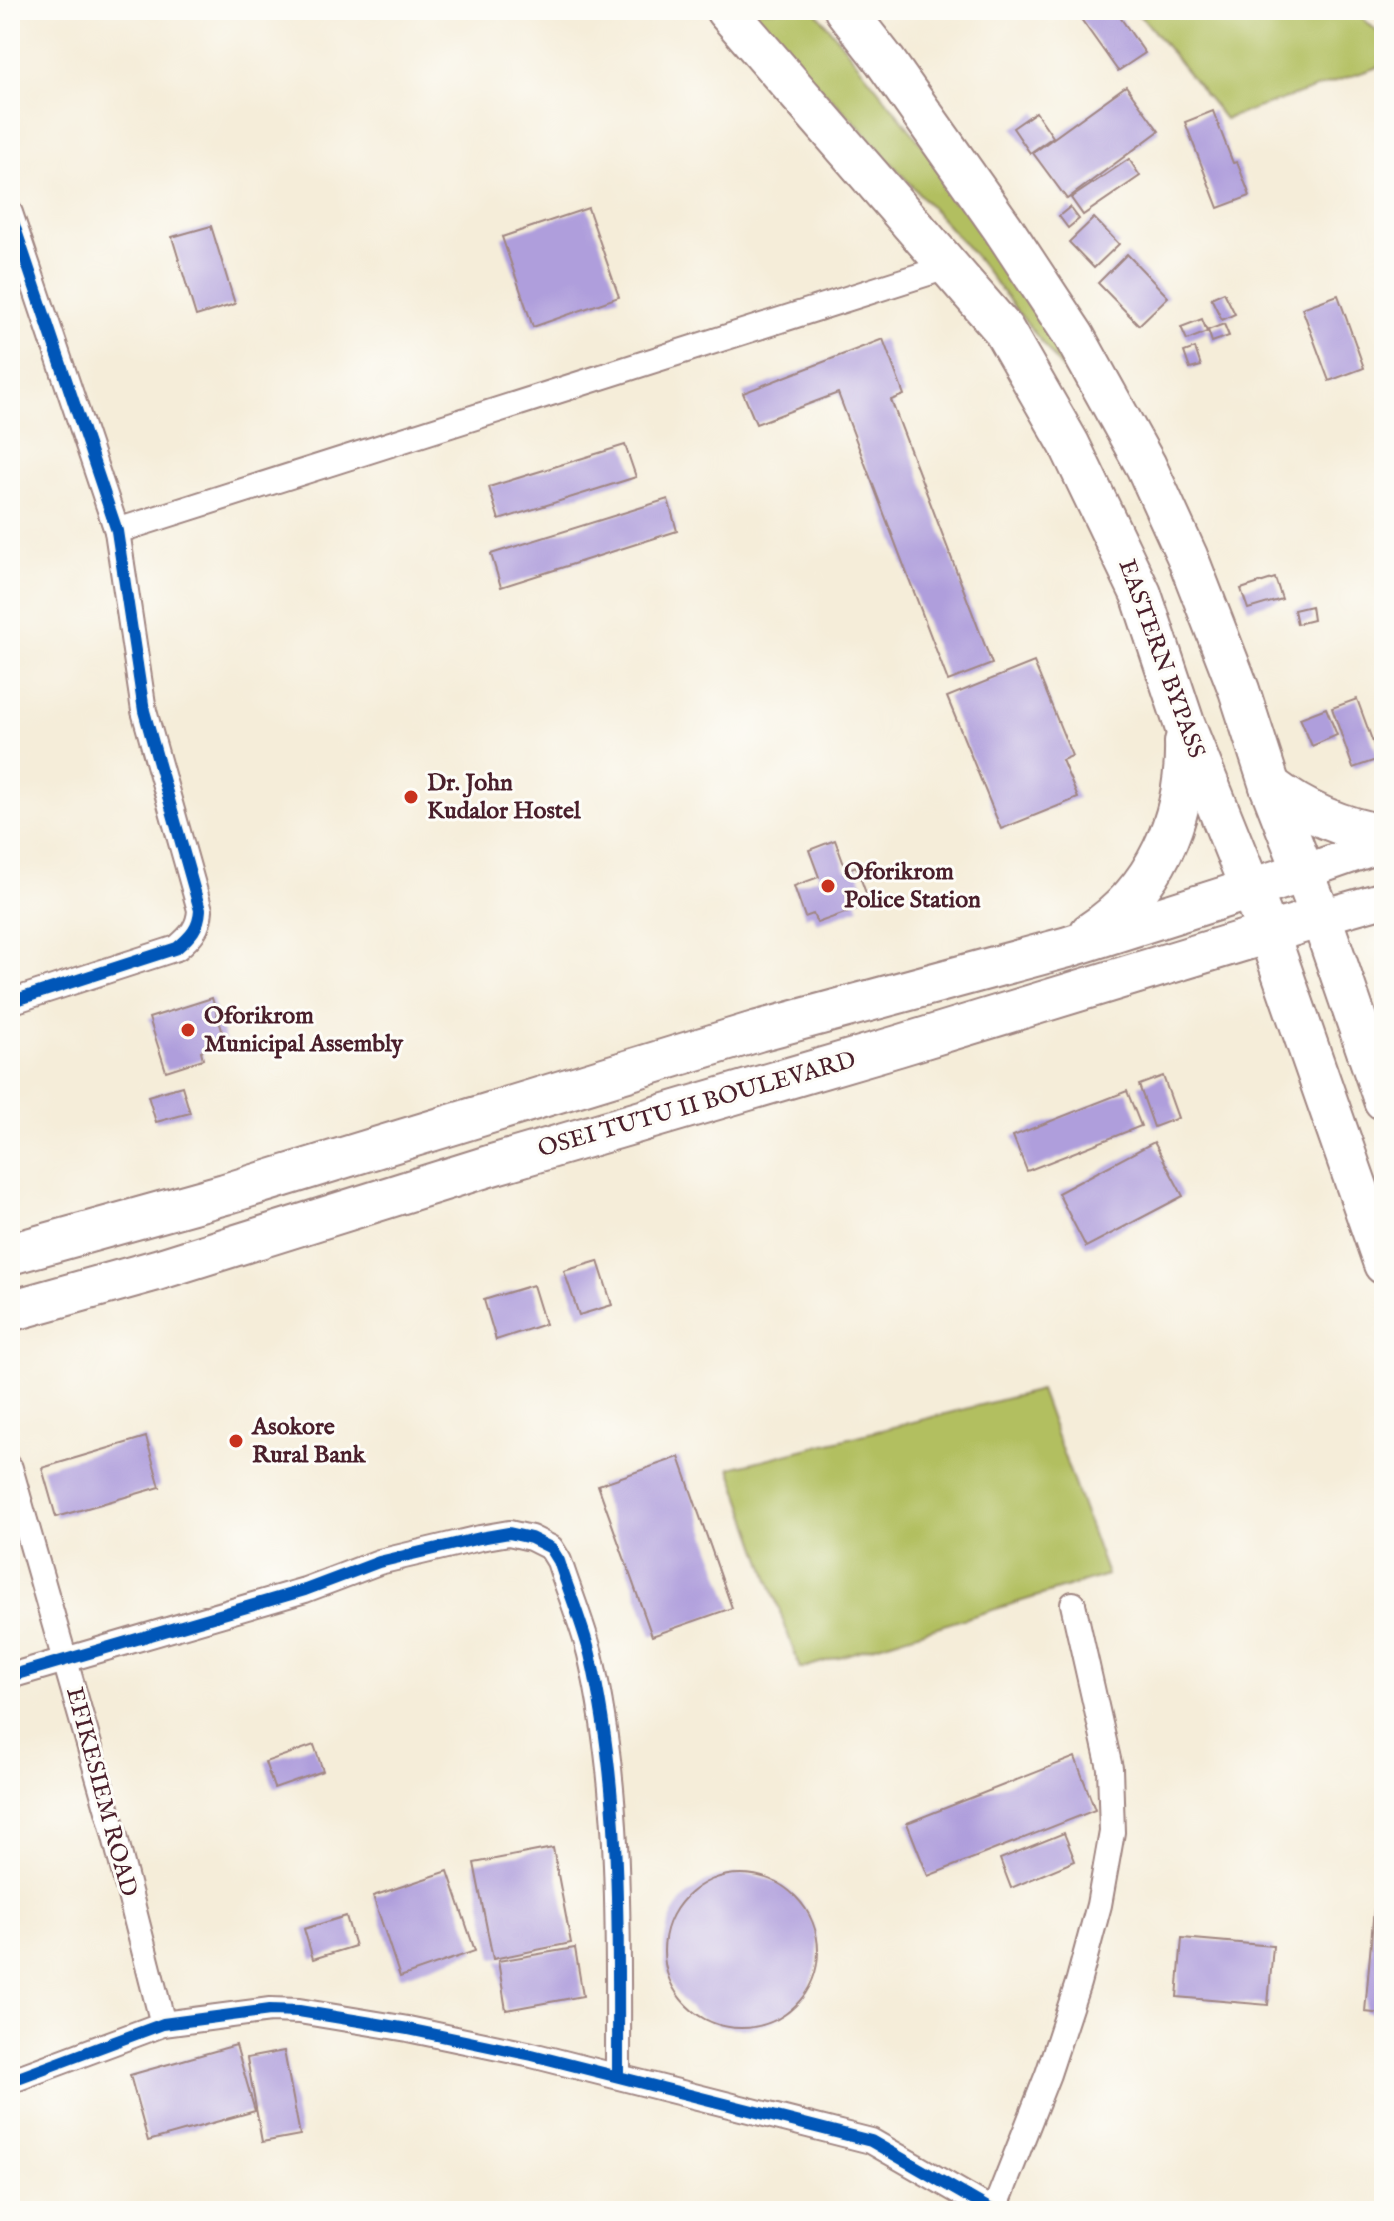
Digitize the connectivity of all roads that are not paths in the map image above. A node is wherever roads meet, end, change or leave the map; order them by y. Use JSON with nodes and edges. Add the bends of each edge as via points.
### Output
{"nodes":[{"id":1,"x":726,"y":10,"type":"edge"},
{"id":2,"x":845,"y":10,"type":"edge"},
{"id":3,"x":10,"y":213,"type":"edge"},
{"id":4,"x":947,"y":267,"type":"junction"},
{"id":5,"x":117,"y":531,"type":"junction"},
{"id":6,"x":1185,"y":726,"type":"junction"},
{"id":7,"x":1270,"y":786,"type":"junction"},
{"id":8,"x":1384,"y":835,"type":"edge"},
{"id":9,"x":1384,"y":844,"type":"edge"},
{"id":10,"x":1304,"y":872,"type":"junction"},
{"id":11,"x":1250,"y":888,"type":"junction"},
{"id":12,"x":1384,"y":899,"type":"edge"},
{"id":13,"x":1321,"y":917,"type":"junction"},
{"id":14,"x":1268,"y":932,"type":"junction"},
{"id":15,"x":1068,"y":947,"type":"junction"},
{"id":16,"x":10,"y":1002,"type":"edge"},
{"id":17,"x":1384,"y":1100,"type":"edge"},
{"id":18,"x":10,"y":1254,"type":"edge"},
{"id":19,"x":1384,"y":1264,"type":"edge"},
{"id":20,"x":10,"y":1311,"type":"edge"},
{"id":21,"x":10,"y":1468,"type":"edge"},
{"id":22,"x":1073,"y":1604,"type":"dead end"},
{"id":23,"x":66,"y":1662,"type":"junction"},
{"id":24,"x":10,"y":1676,"type":"edge"},
{"id":25,"x":163,"y":2024,"type":"junction"},
{"id":26,"x":618,"y":2076,"type":"junction"},
{"id":27,"x":10,"y":2081,"type":"edge"},
{"id":28,"x":994,"y":2211,"type":"edge"}],
"edges":[{"from":1,"to":4,"type":"highway","name":"EASTERN BYPASS"},
{"from":2,"to":7,"type":"highway","via":[[1002,227],[1074,336],[1138,452],[1187,556]]},
{"from":3,"to":5,"type":"street"},
{"from":4,"to":5,"type":"street"},
{"from":4,"to":6,"type":"highway","name":"EASTERN BYPASS","via":[[1003,329],[1069,444],[1141,594]]},
{"from":5,"to":16,"type":"street","via":[[144,711],[200,910],[199,923],[177,948]]},
{"from":6,"to":11,"type":"highway","name":"EASTERN BYPASS"},
{"from":6,"to":15,"type":"highway","via":[[1179,814],[1162,855],[1137,892],[1106,923]]},
{"from":7,"to":8,"type":"highway","via":[[1329,821]]},
{"from":7,"to":10,"type":"highway"},
{"from":9,"to":10,"type":"main road","name":"OSEI TUTU II BOULEVARD"},
{"from":10,"to":11,"type":"highway","name":"OSEI TUTU II BOULEVARD"},
{"from":10,"to":13,"type":"highway"},
{"from":11,"to":14,"type":"highway","name":"EASTERN BYPASS"},
{"from":11,"to":15,"type":"highway","name":"OSEI TUTU II BOULEVARD"},
{"from":12,"to":13,"type":"main road","name":"OSEI TUTU II BOULEVARD"},
{"from":13,"to":14,"type":"highway","name":"OSEI TUTU II BOULEVARD"},
{"from":13,"to":17,"type":"highway"},
{"from":14,"to":19,"type":"highway","name":"EASTERN BYPASS"},
{"from":14,"to":20,"type":"highway","name":"OSEI TUTU II BOULEVARD"},
{"from":15,"to":18,"type":"highway","name":"OSEI TUTU II BOULEVARD","via":[[758,1031]]},
{"from":21,"to":23,"type":"street","name":"EFIKESIEM ROAD"},
{"from":22,"to":28,"type":"street","via":[[1110,1768],[1112,1832],[1078,1983]]},
{"from":23,"to":24,"type":"street"},
{"from":23,"to":25,"type":"street","name":"EFIKESIEM ROAD"},
{"from":23,"to":26,"type":"street","via":[[305,1590],[379,1562],[480,1538],[509,1533],[551,1548],[589,1653],[606,1752],[618,1913]]},
{"from":25,"to":26,"type":"street","via":[[299,2011],[408,2029]]},
{"from":25,"to":27,"type":"street"},
{"from":26,"to":28,"type":"street","via":[[871,2141]]}]}
